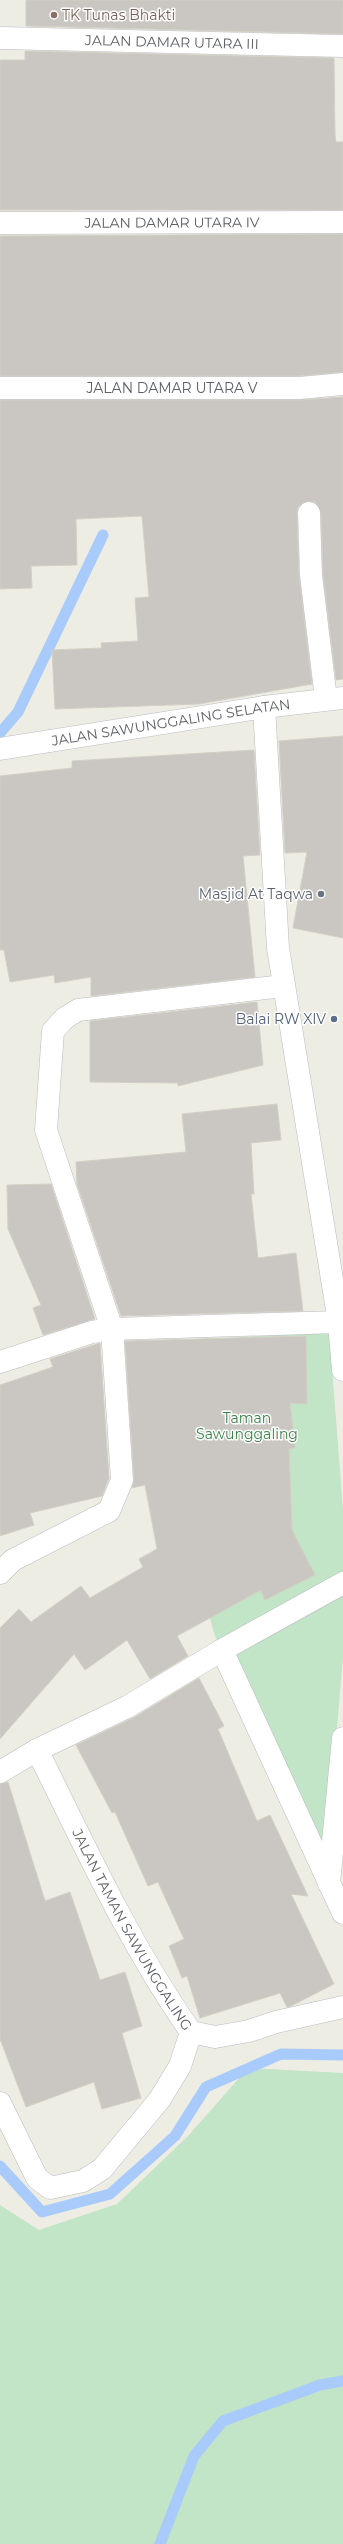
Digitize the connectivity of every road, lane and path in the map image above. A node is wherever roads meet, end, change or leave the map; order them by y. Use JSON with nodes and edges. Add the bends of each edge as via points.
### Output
{"nodes":[{"id":1,"x":0,"y":38,"type":"edge"},
{"id":2,"x":343,"y":46,"type":"edge"},
{"id":3,"x":343,"y":222,"type":"edge"},
{"id":4,"x":0,"y":223,"type":"edge"},
{"id":5,"x":343,"y":384,"type":"edge"},
{"id":6,"x":0,"y":388,"type":"edge"},
{"id":7,"x":308,"y":513,"type":"dead end"},
{"id":8,"x":335,"y":699,"type":"edge"},
{"id":9,"x":264,"y":707,"type":"junction"},
{"id":10,"x":0,"y":749,"type":"edge"},
{"id":11,"x":283,"y":986,"type":"junction"},
{"id":12,"x":339,"y":1322,"type":"junction"},
{"id":13,"x":112,"y":1329,"type":"junction"},
{"id":14,"x":0,"y":1362,"type":"edge"},
{"id":15,"x":343,"y":1370,"type":"edge"},
{"id":16,"x":0,"y":1572,"type":"edge"},
{"id":17,"x":343,"y":1583,"type":"edge"},
{"id":18,"x":222,"y":1650,"type":"junction"},
{"id":19,"x":343,"y":1738,"type":"edge"},
{"id":20,"x":37,"y":1750,"type":"junction"},
{"id":21,"x":0,"y":1772,"type":"edge"},
{"id":22,"x":328,"y":1885,"type":"junction"},
{"id":23,"x":343,"y":1913,"type":"edge"},
{"id":24,"x":343,"y":2007,"type":"edge"},
{"id":25,"x":190,"y":2032,"type":"junction"},
{"id":26,"x":0,"y":2102,"type":"edge"}],
"edges":[{"from":1,"to":2,"type":"street","name":"JALAN DAMAR UTARA III"},
{"from":3,"to":4,"type":"street","name":"JALAN DAMAR UTARA IV"},
{"from":5,"to":6,"type":"street","name":"JALAN DAMAR UTARA V","via":[[300,388]]},
{"from":7,"to":8,"type":"street","via":[[311,575]]},
{"from":8,"to":9,"type":"street","name":"JALAN SAWUNGGALING SELATAN"},
{"from":9,"to":10,"type":"street","name":"JALAN SAWUNGGALING SELATAN"},
{"from":9,"to":11,"type":"street","via":[[278,948]]},
{"from":11,"to":12,"type":"street"},
{"from":11,"to":13,"type":"street","via":[[78,1010],[65,1018],[53,1032],[46,1130]]},
{"from":12,"to":13,"type":"street"},
{"from":12,"to":15,"type":"street"},
{"from":13,"to":14,"type":"street","via":[[92,1332]]},
{"from":13,"to":16,"type":"street","via":[[122,1480],[109,1511],[13,1560]]},
{"from":17,"to":18,"type":"street"},
{"from":18,"to":20,"type":"street","via":[[127,1707]]},
{"from":18,"to":22,"type":"street"},
{"from":19,"to":22,"type":"street"},
{"from":20,"to":21,"type":"street"},
{"from":20,"to":25,"type":"street","name":"JALAN TAMAN SAWUNGGALING","via":[[110,1898],[163,1992]]},
{"from":22,"to":23,"type":"street"},
{"from":24,"to":25,"type":"street","name":"JALAN TAMAN SAWUNGGALING","via":[[215,2037]]},
{"from":25,"to":26,"type":"street","via":[[180,2066],[160,2099],[102,2170],[83,2181],[50,2188],[37,2178]]}]}
